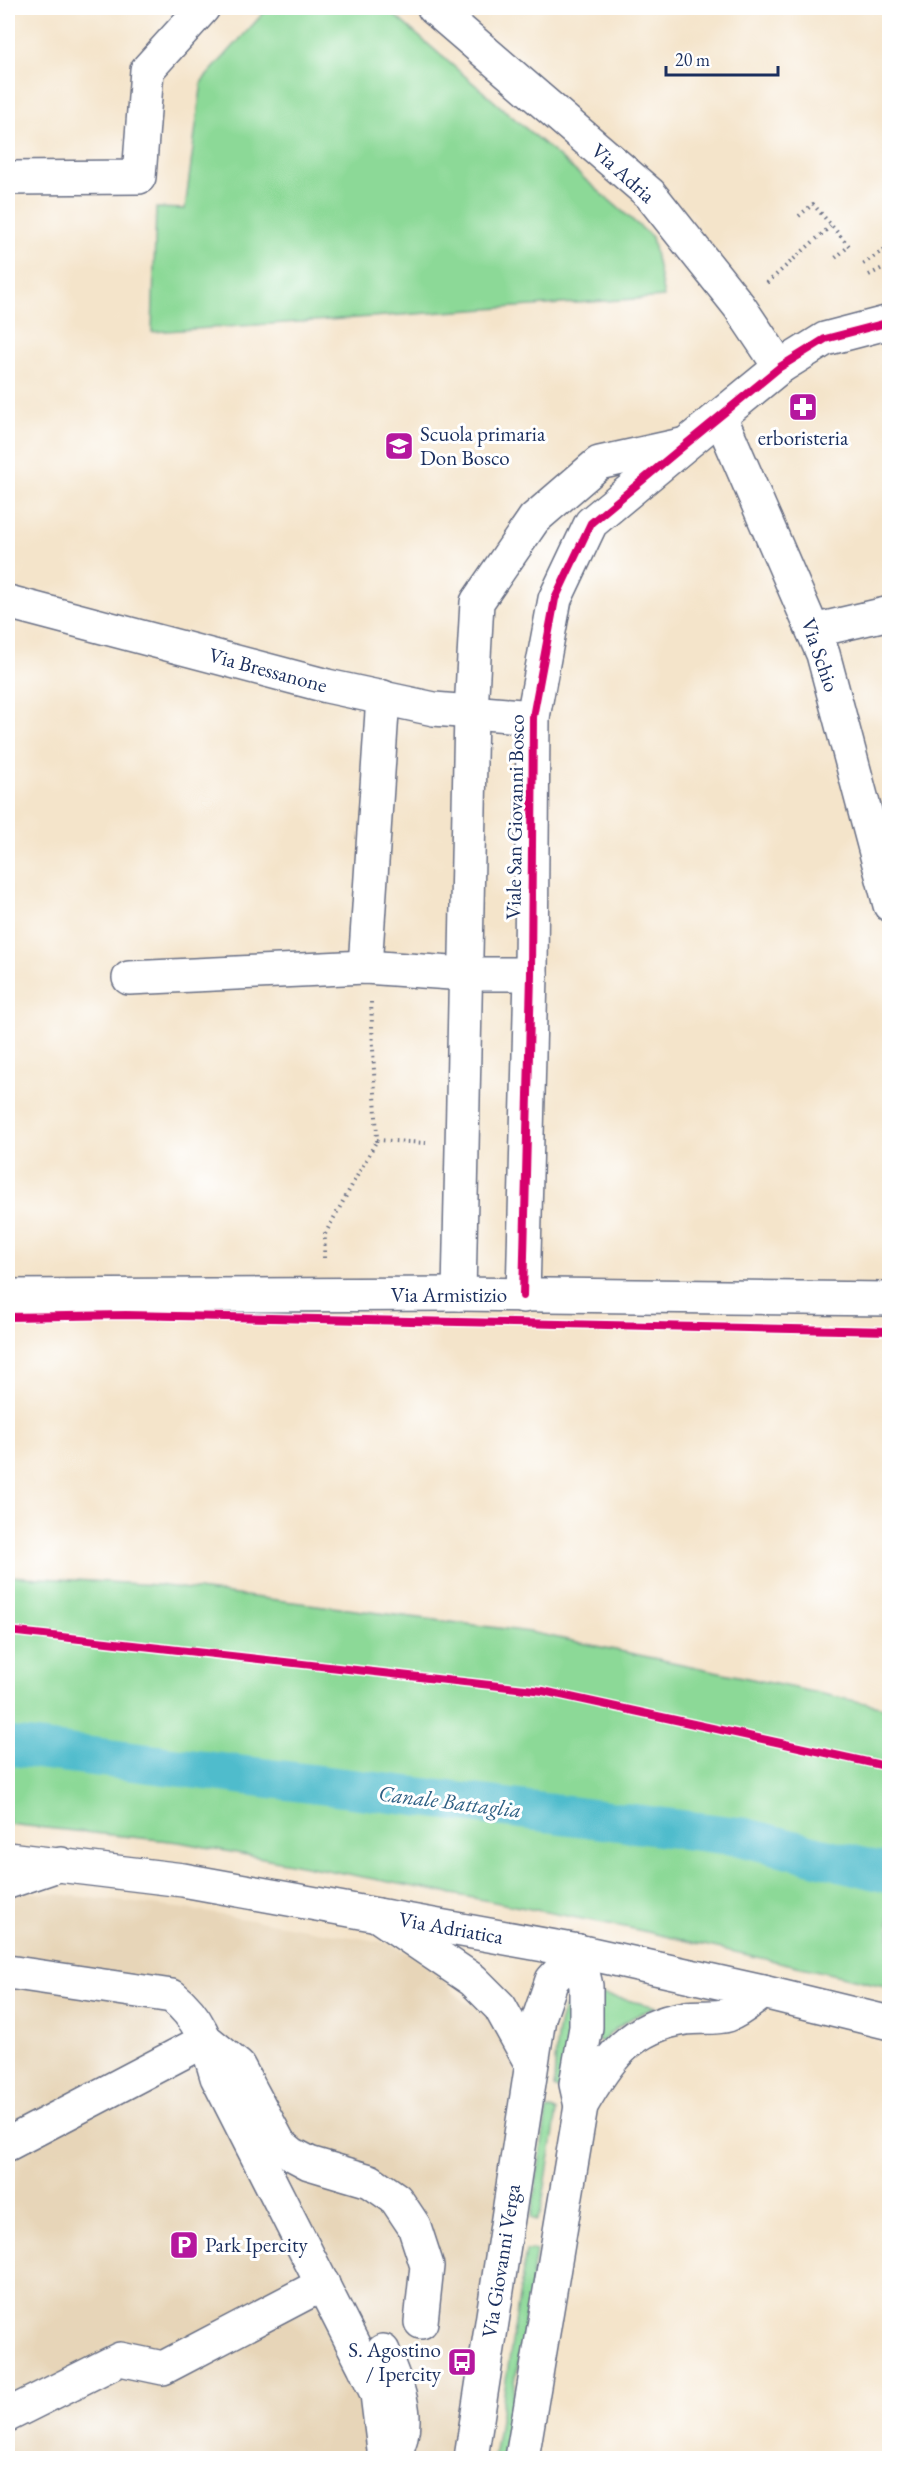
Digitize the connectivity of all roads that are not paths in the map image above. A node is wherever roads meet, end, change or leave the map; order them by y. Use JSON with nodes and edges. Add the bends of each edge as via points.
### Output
{"nodes":[{"id":1,"x":203,"y":8,"type":"edge"},
{"id":2,"x":434,"y":8,"type":"edge"},
{"id":3,"x":8,"y":178,"type":"edge"},
{"id":4,"x":890,"y":322,"type":"edge"},
{"id":5,"x":780,"y":367,"type":"junction"},
{"id":6,"x":720,"y":416,"type":"junction"},
{"id":7,"x":686,"y":444,"type":"junction"},
{"id":8,"x":8,"y":602,"type":"edge"},
{"id":9,"x":890,"y":613,"type":"edge"},
{"id":10,"x":813,"y":631,"type":"junction"},
{"id":11,"x":383,"y":697,"type":"junction"},
{"id":12,"x":471,"y":712,"type":"junction"},
{"id":13,"x":533,"y":717,"type":"junction"},
{"id":14,"x":890,"y":905,"type":"edge"},
{"id":15,"x":365,"y":967,"type":"junction"},
{"id":16,"x":465,"y":974,"type":"junction"},
{"id":17,"x":531,"y":974,"type":"junction"},
{"id":18,"x":129,"y":978,"type":"dead end"},
{"id":19,"x":459,"y":1294,"type":"junction"},
{"id":20,"x":8,"y":1296,"type":"edge"},
{"id":21,"x":523,"y":1296,"type":"junction"},
{"id":22,"x":890,"y":1299,"type":"edge"},
{"id":23,"x":8,"y":1858,"type":"edge"},
{"id":24,"x":61,"y":1864,"type":"junction"},
{"id":25,"x":8,"y":1882,"type":"edge"},
{"id":26,"x":377,"y":1915,"type":"junction"},
{"id":27,"x":578,"y":1951,"type":"junction"},
{"id":28,"x":8,"y":1972,"type":"edge"},
{"id":29,"x":763,"y":1992,"type":"junction"},
{"id":30,"x":890,"y":2023,"type":"edge"},
{"id":31,"x":206,"y":2040,"type":"junction"},
{"id":32,"x":531,"y":2063,"type":"junction"},
{"id":33,"x":581,"y":2106,"type":"junction"},
{"id":34,"x":8,"y":2144,"type":"edge"},
{"id":35,"x":296,"y":2182,"type":"dead end"},
{"id":36,"x":323,"y":2284,"type":"junction"},
{"id":37,"x":421,"y":2322,"type":"dead end"},
{"id":38,"x":8,"y":2415,"type":"edge"},
{"id":39,"x":385,"y":2458,"type":"edge"},
{"id":40,"x":393,"y":2458,"type":"edge"},
{"id":41,"x":471,"y":2458,"type":"edge"},
{"id":42,"x":522,"y":2458,"type":"edge"}],
"edges":[{"from":1,"to":3,"type":"street","via":[[147,70],[139,177]]},
{"from":2,"to":5,"type":"street","name":"Via Adria","via":[[650,194],[740,306]]},
{"from":4,"to":5,"type":"street","name":"Viale San Giovanni Bosco","via":[[825,339]]},
{"from":5,"to":6,"type":"street","name":"Viale San Giovanni Bosco"},
{"from":6,"to":7,"type":"street","name":"Viale San Giovanni Bosco"},
{"from":6,"to":10,"type":"street","name":"Via Schio"},
{"from":7,"to":12,"type":"street","name":"Viale San Giovanni Bosco","via":[[599,463],[534,519],[477,602]]},
{"from":7,"to":13,"type":"street","name":"Viale San Giovanni Bosco","via":[[591,523],[555,599]]},
{"from":8,"to":11,"type":"street","name":"Via Bressanone","via":[[327,686]]},
{"from":9,"to":10,"type":"street"},
{"from":10,"to":14,"type":"street","name":"Via Schio","via":[[823,654]]},
{"from":11,"to":12,"type":"street","name":"Via Bressanone","via":[[434,709]]},
{"from":11,"to":15,"type":"street"},
{"from":12,"to":13,"type":"street","name":"Via Bressanone"},
{"from":12,"to":16,"type":"street","name":"Viale San Giovanni Bosco"},
{"from":13,"to":17,"type":"street","name":"Viale San Giovanni Bosco"},
{"from":15,"to":16,"type":"street"},
{"from":15,"to":18,"type":"street"},
{"from":16,"to":17,"type":"street"},
{"from":16,"to":19,"type":"street","name":"Viale San Giovanni Bosco"},
{"from":17,"to":21,"type":"street","name":"Viale San Giovanni Bosco"},
{"from":19,"to":20,"type":"street","name":"Via Armistizio"},
{"from":19,"to":21,"type":"street","name":"Via Armistizio"},
{"from":21,"to":22,"type":"street","name":"Via Armistizio"},
{"from":23,"to":24,"type":"street","name":"Via Adriatica"},
{"from":24,"to":25,"type":"street"},
{"from":24,"to":26,"type":"street","name":"Via Adriatica","via":[[183,1880]]},
{"from":26,"to":27,"type":"street","name":"Via Adriatica"},
{"from":26,"to":32,"type":"street","via":[[473,1980],[492,1998],[510,2022]]},
{"from":27,"to":29,"type":"street","name":"Via Adriatica"},
{"from":27,"to":32,"type":"street","name":"Via Giovanni Verga","via":[[552,1980],[539,2018]]},
{"from":27,"to":33,"type":"street","via":[[586,1986],[586,2027],[576,2084]]},
{"from":28,"to":31,"type":"street","via":[[172,1996],[189,2010]]},
{"from":29,"to":30,"type":"street","name":"Via Adriatica"},
{"from":29,"to":33,"type":"street","via":[[728,2015],[687,2018],[644,2030],[605,2065]]},
{"from":31,"to":34,"type":"street"},
{"from":31,"to":36,"type":"street","via":[[217,2077]]},
{"from":31,"to":37,"type":"street","via":[[238,2066],[279,2143],[292,2154],[370,2181],[396,2199],[414,2226],[427,2266]]},
{"from":32,"to":41,"type":"street","name":"Via Giovanni Verga"},
{"from":33,"to":42,"type":"street"},
{"from":35,"to":40,"type":"street","via":[[382,2350],[400,2396],[405,2422]]},
{"from":36,"to":38,"type":"street","via":[[163,2368],[120,2359]]},
{"from":36,"to":39,"type":"street","via":[[377,2394]]}]}
